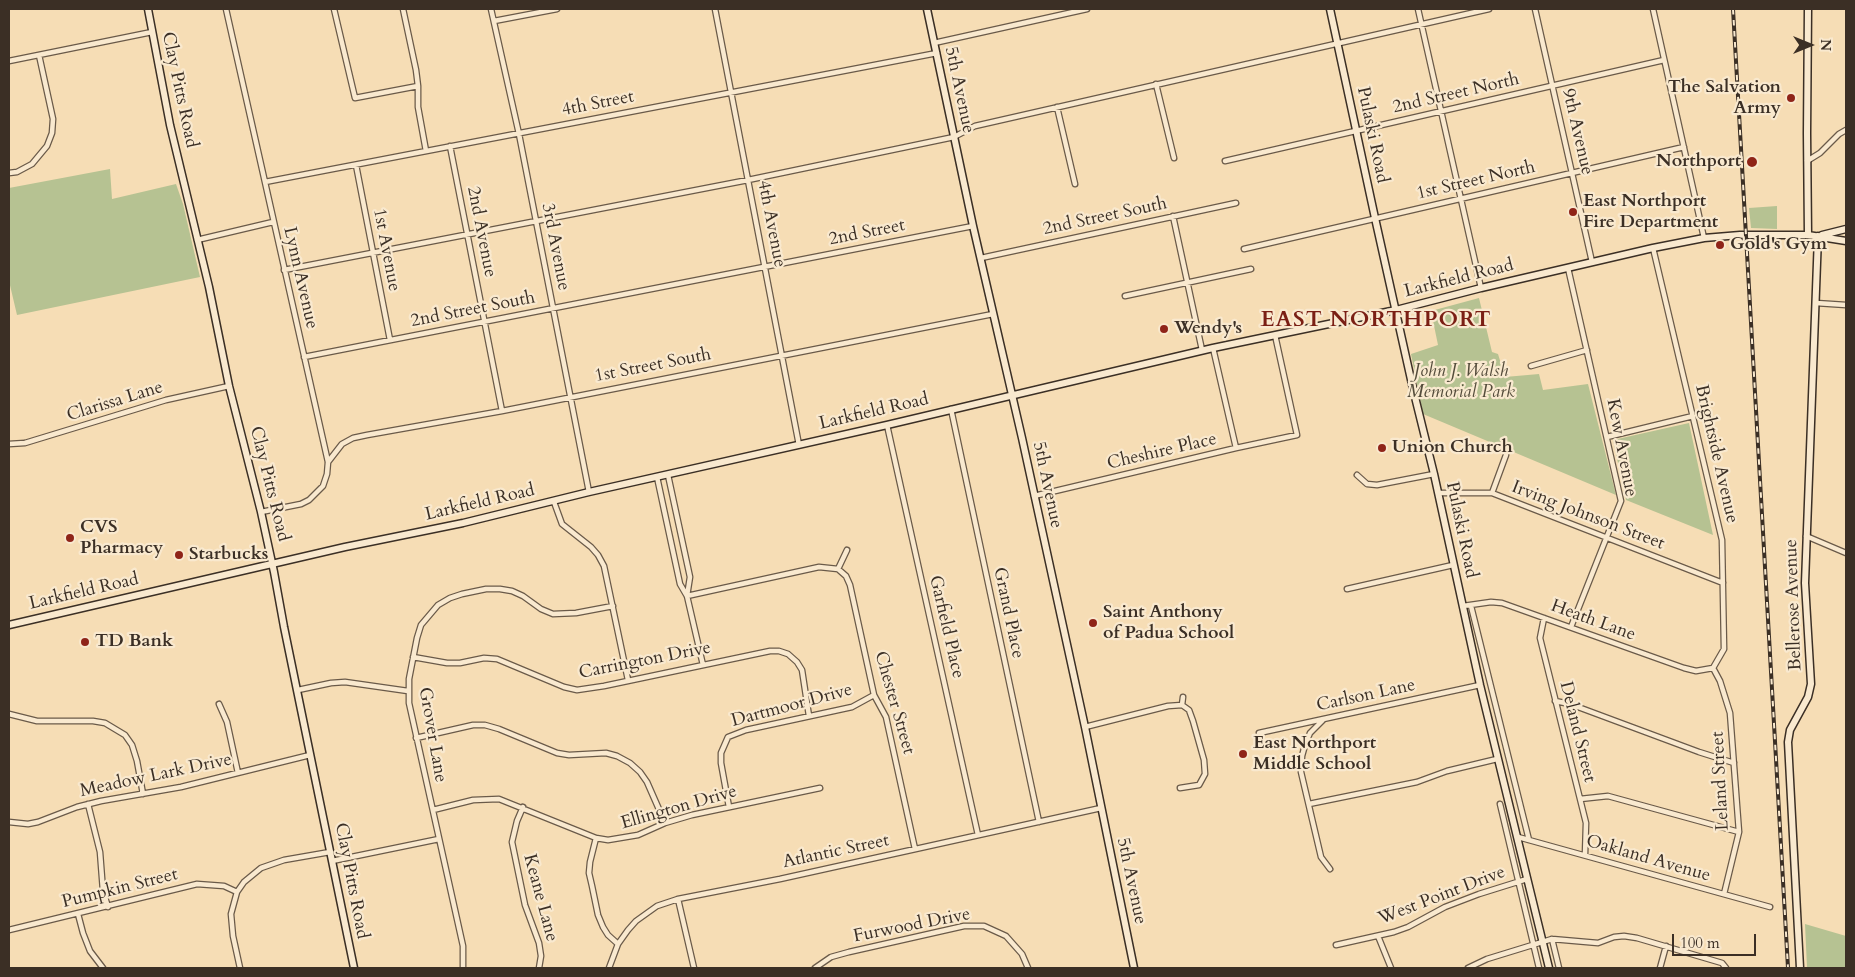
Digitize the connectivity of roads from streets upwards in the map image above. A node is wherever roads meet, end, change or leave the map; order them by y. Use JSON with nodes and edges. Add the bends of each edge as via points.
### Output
{"nodes":[{"id":1,"x":148,"y":9,"type":"edge"},
{"id":2,"x":226,"y":9,"type":"edge"},
{"id":3,"x":334,"y":9,"type":"edge"},
{"id":4,"x":403,"y":9,"type":"edge"},
{"id":5,"x":491,"y":9,"type":"edge"},
{"id":6,"x":557,"y":9,"type":"edge"},
{"id":7,"x":714,"y":9,"type":"edge"},
{"id":8,"x":927,"y":9,"type":"edge"},
{"id":9,"x":1087,"y":9,"type":"edge"},
{"id":10,"x":1330,"y":9,"type":"edge"},
{"id":11,"x":1418,"y":9,"type":"edge"},
{"id":12,"x":1488,"y":9,"type":"edge"},
{"id":13,"x":1535,"y":9,"type":"edge"},
{"id":14,"x":1652,"y":9,"type":"edge"},
{"id":15,"x":1808,"y":9,"type":"edge"},
{"id":16,"x":494,"y":21,"type":"junction"},
{"id":17,"x":1422,"y":24,"type":"junction"},
{"id":18,"x":152,"y":32,"type":"junction"},
{"id":19,"x":934,"y":43,"type":"junction"},
{"id":20,"x":1337,"y":43,"type":"junction"},
{"id":21,"x":936,"y":53,"type":"junction"},
{"id":22,"x":39,"y":55,"type":"junction"},
{"id":23,"x":1664,"y":60,"type":"junction"},
{"id":24,"x":9,"y":61,"type":"edge"},
{"id":25,"x":1156,"y":84,"type":"junction"},
{"id":26,"x":418,"y":86,"type":"junction"},
{"id":27,"x":1552,"y":86,"type":"junction"},
{"id":28,"x":731,"y":92,"type":"junction"},
{"id":29,"x":1057,"y":108,"type":"junction"},
{"id":30,"x":1442,"y":112,"type":"junction"},
{"id":31,"x":1846,"y":130,"type":"edge"},
{"id":32,"x":1356,"y":131,"type":"junction"},
{"id":33,"x":519,"y":134,"type":"junction"},
{"id":34,"x":954,"y":137,"type":"junction"},
{"id":35,"x":450,"y":146,"type":"junction"},
{"id":36,"x":1684,"y":147,"type":"junction"},
{"id":37,"x":426,"y":151,"type":"junction"},
{"id":38,"x":1174,"y":158,"type":"dead end"},
{"id":39,"x":1225,"y":161,"type":"dead end"},
{"id":40,"x":1807,"y":161,"type":"junction"},
{"id":41,"x":356,"y":165,"type":"junction"},
{"id":42,"x":9,"y":173,"type":"edge"},
{"id":43,"x":1572,"y":173,"type":"junction"},
{"id":44,"x":748,"y":180,"type":"junction"},
{"id":45,"x":265,"y":182,"type":"junction"},
{"id":46,"x":1075,"y":184,"type":"dead end"},
{"id":47,"x":1461,"y":198,"type":"junction"},
{"id":48,"x":1236,"y":203,"type":"dead end"},
{"id":49,"x":1173,"y":216,"type":"junction"},
{"id":50,"x":1375,"y":218,"type":"junction"},
{"id":51,"x":536,"y":221,"type":"junction"},
{"id":52,"x":273,"y":222,"type":"junction"},
{"id":53,"x":973,"y":226,"type":"junction"},
{"id":54,"x":1846,"y":229,"type":"edge"},
{"id":55,"x":468,"y":234,"type":"junction"},
{"id":56,"x":1808,"y":235,"type":"junction"},
{"id":57,"x":1818,"y":236,"type":"junction"},
{"id":58,"x":1704,"y":238,"type":"junction"},
{"id":59,"x":197,"y":240,"type":"junction"},
{"id":60,"x":1846,"y":241,"type":"edge"},
{"id":61,"x":1244,"y":248,"type":"dead end"},
{"id":62,"x":1653,"y":248,"type":"junction"},
{"id":63,"x":373,"y":252,"type":"junction"},
{"id":64,"x":981,"y":258,"type":"junction"},
{"id":65,"x":1592,"y":262,"type":"junction"},
{"id":66,"x":765,"y":267,"type":"junction"},
{"id":67,"x":1568,"y":268,"type":"junction"},
{"id":68,"x":1251,"y":269,"type":"dead end"},
{"id":69,"x":284,"y":270,"type":"junction"},
{"id":70,"x":1188,"y":283,"type":"junction"},
{"id":71,"x":1481,"y":288,"type":"junction"},
{"id":72,"x":1125,"y":296,"type":"dead end"},
{"id":73,"x":1816,"y":303,"type":"junction"},
{"id":74,"x":1846,"y":305,"type":"edge"},
{"id":75,"x":554,"y":309,"type":"junction"},
{"id":76,"x":1396,"y":310,"type":"junction"},
{"id":77,"x":993,"y":314,"type":"junction"},
{"id":78,"x":485,"y":322,"type":"junction"},
{"id":79,"x":1275,"y":335,"type":"junction"},
{"id":80,"x":390,"y":340,"type":"junction"},
{"id":81,"x":1214,"y":348,"type":"junction"},
{"id":82,"x":1202,"y":350,"type":"junction"},
{"id":83,"x":1587,"y":350,"type":"junction"},
{"id":84,"x":782,"y":355,"type":"junction"},
{"id":85,"x":304,"y":357,"type":"junction"},
{"id":86,"x":1532,"y":366,"type":"dead end"},
{"id":87,"x":229,"y":386,"type":"junction"},
{"id":88,"x":1012,"y":395,"type":"junction"},
{"id":89,"x":571,"y":396,"type":"junction"},
{"id":90,"x":951,"y":410,"type":"junction"},
{"id":91,"x":502,"y":411,"type":"junction"},
{"id":92,"x":1693,"y":416,"type":"junction"},
{"id":93,"x":887,"y":425,"type":"junction"},
{"id":94,"x":1607,"y":437,"type":"junction"},
{"id":95,"x":9,"y":444,"type":"edge"},
{"id":96,"x":800,"y":445,"type":"junction"},
{"id":97,"x":1236,"y":448,"type":"junction"},
{"id":98,"x":1506,"y":455,"type":"dead end"},
{"id":99,"x":328,"y":462,"type":"junction"},
{"id":100,"x":1434,"y":474,"type":"junction"},
{"id":101,"x":668,"y":475,"type":"junction"},
{"id":102,"x":1357,"y":476,"type":"dead end"},
{"id":103,"x":657,"y":477,"type":"junction"},
{"id":104,"x":589,"y":492,"type":"junction"},
{"id":105,"x":1439,"y":493,"type":"junction"},
{"id":106,"x":1492,"y":493,"type":"junction"},
{"id":107,"x":1034,"y":496,"type":"junction"},
{"id":108,"x":554,"y":502,"type":"junction"},
{"id":109,"x":261,"y":512,"type":"junction"},
{"id":110,"x":677,"y":516,"type":"junction"},
{"id":111,"x":666,"y":518,"type":"junction"},
{"id":112,"x":1806,"y":536,"type":"junction"},
{"id":113,"x":1607,"y":538,"type":"junction"},
{"id":114,"x":847,"y":550,"type":"dead end"},
{"id":115,"x":1846,"y":553,"type":"edge"},
{"id":116,"x":272,"y":564,"type":"junction"},
{"id":117,"x":1453,"y":565,"type":"junction"},
{"id":118,"x":838,"y":569,"type":"junction"},
{"id":119,"x":1723,"y":583,"type":"junction"},
{"id":120,"x":1347,"y":589,"type":"dead end"},
{"id":121,"x":687,"y":596,"type":"junction"},
{"id":122,"x":613,"y":606,"type":"junction"},
{"id":123,"x":1463,"y":606,"type":"junction"},
{"id":124,"x":1471,"y":606,"type":"junction"},
{"id":125,"x":1544,"y":618,"type":"junction"},
{"id":126,"x":9,"y":625,"type":"edge"},
{"id":127,"x":1572,"y":627,"type":"junction"},
{"id":128,"x":413,"y":657,"type":"junction"},
{"id":129,"x":702,"y":664,"type":"junction"},
{"id":130,"x":1714,"y":668,"type":"junction"},
{"id":131,"x":628,"y":680,"type":"junction"},
{"id":132,"x":1480,"y":685,"type":"junction"},
{"id":133,"x":298,"y":690,"type":"junction"},
{"id":134,"x":408,"y":691,"type":"junction"},
{"id":135,"x":874,"y":695,"type":"junction"},
{"id":136,"x":1183,"y":697,"type":"dead end"},
{"id":137,"x":1554,"y":701,"type":"junction"},
{"id":138,"x":219,"y":704,"type":"dead end"},
{"id":139,"x":1182,"y":704,"type":"junction"},
{"id":140,"x":9,"y":714,"type":"edge"},
{"id":141,"x":809,"y":716,"type":"junction"},
{"id":142,"x":1324,"y":719,"type":"junction"},
{"id":143,"x":1084,"y":727,"type":"junction"},
{"id":144,"x":1259,"y":733,"type":"dead end"},
{"id":145,"x":416,"y":738,"type":"junction"},
{"id":146,"x":310,"y":755,"type":"junction"},
{"id":147,"x":1498,"y":759,"type":"junction"},
{"id":148,"x":1734,"y":763,"type":"junction"},
{"id":149,"x":238,"y":773,"type":"junction"},
{"id":150,"x":820,"y":788,"type":"dead end"},
{"id":151,"x":1180,"y":788,"type":"dead end"},
{"id":152,"x":143,"y":794,"type":"junction"},
{"id":153,"x":1580,"y":800,"type":"junction"},
{"id":154,"x":88,"y":804,"type":"junction"},
{"id":155,"x":1309,"y":804,"type":"junction"},
{"id":156,"x":1500,"y":804,"type":"dead end"},
{"id":157,"x":523,"y":807,"type":"junction"},
{"id":158,"x":729,"y":807,"type":"junction"},
{"id":159,"x":1101,"y":808,"type":"junction"},
{"id":160,"x":433,"y":810,"type":"junction"},
{"id":161,"x":9,"y":822,"type":"edge"},
{"id":162,"x":1039,"y":822,"type":"junction"},
{"id":163,"x":665,"y":823,"type":"junction"},
{"id":164,"x":1739,"y":832,"type":"junction"},
{"id":165,"x":978,"y":835,"type":"junction"},
{"id":166,"x":1518,"y":837,"type":"junction"},
{"id":167,"x":596,"y":838,"type":"junction"},
{"id":168,"x":439,"y":839,"type":"junction"},
{"id":169,"x":1529,"y":840,"type":"junction"},
{"id":170,"x":915,"y":849,"type":"junction"},
{"id":171,"x":330,"y":852,"type":"junction"},
{"id":172,"x":1584,"y":855,"type":"junction"},
{"id":173,"x":332,"y":861,"type":"junction"},
{"id":174,"x":1330,"y":869,"type":"dead end"},
{"id":175,"x":1527,"y":879,"type":"junction"},
{"id":176,"x":1518,"y":882,"type":"junction"},
{"id":177,"x":237,"y":892,"type":"junction"},
{"id":178,"x":1724,"y":894,"type":"junction"},
{"id":179,"x":678,"y":899,"type":"junction"},
{"id":180,"x":108,"y":907,"type":"junction"},
{"id":181,"x":1770,"y":907,"type":"dead end"},
{"id":182,"x":78,"y":914,"type":"junction"},
{"id":183,"x":9,"y":930,"type":"edge"},
{"id":184,"x":1378,"y":936,"type":"junction"},
{"id":185,"x":1552,"y":939,"type":"junction"},
{"id":186,"x":1543,"y":941,"type":"junction"},
{"id":187,"x":618,"y":944,"type":"junction"},
{"id":188,"x":1336,"y":945,"type":"dead end"},
{"id":189,"x":1533,"y":945,"type":"junction"},
{"id":190,"x":1666,"y":946,"type":"junction"},
{"id":191,"x":103,"y":968,"type":"edge"},
{"id":192,"x":240,"y":968,"type":"edge"},
{"id":193,"x":354,"y":968,"type":"edge"},
{"id":194,"x":463,"y":968,"type":"edge"},
{"id":195,"x":539,"y":968,"type":"edge"},
{"id":196,"x":609,"y":968,"type":"edge"},
{"id":197,"x":694,"y":968,"type":"edge"},
{"id":198,"x":815,"y":968,"type":"edge"},
{"id":199,"x":1028,"y":968,"type":"edge"},
{"id":200,"x":1134,"y":968,"type":"edge"},
{"id":201,"x":1391,"y":968,"type":"edge"},
{"id":202,"x":1468,"y":968,"type":"edge"},
{"id":203,"x":1539,"y":968,"type":"edge"},
{"id":204,"x":1549,"y":968,"type":"edge"},
{"id":205,"x":1559,"y":968,"type":"edge"},
{"id":206,"x":1660,"y":968,"type":"edge"},
{"id":207,"x":1726,"y":968,"type":"edge"},
{"id":208,"x":1800,"y":968,"type":"edge"}],
"edges":[{"from":1,"to":18,"type":"street","name":"Clay Pitts Road"},
{"from":2,"to":45,"type":"street","name":"Lynn Avenue"},
{"from":3,"to":26,"type":"street","via":[[355,98]]},
{"from":4,"to":26,"type":"street"},
{"from":5,"to":16,"type":"street","name":"3rd Avenue"},
{"from":6,"to":16,"type":"street"},
{"from":7,"to":28,"type":"street","name":"4th Avenue"},
{"from":8,"to":19,"type":"street","name":"5th Avenue"},
{"from":9,"to":19,"type":"street"},
{"from":10,"to":20,"type":"street","name":"Pulaski Road"},
{"from":11,"to":17,"type":"street"},
{"from":12,"to":17,"type":"street"},
{"from":13,"to":27,"type":"street","name":"9th Avenue"},
{"from":14,"to":23,"type":"street"},
{"from":15,"to":40,"type":"street"},
{"from":16,"to":33,"type":"street","name":"3rd Avenue"},
{"from":17,"to":20,"type":"street"},
{"from":17,"to":30,"type":"street"},
{"from":18,"to":22,"type":"street"},
{"from":18,"to":59,"type":"street","name":"Clay Pitts Road"},
{"from":19,"to":21,"type":"street","name":"5th Avenue"},
{"from":20,"to":25,"type":"street"},
{"from":20,"to":32,"type":"street","name":"Pulaski Road"},
{"from":21,"to":28,"type":"street","name":"4th Street"},
{"from":21,"to":34,"type":"street","name":"5th Avenue"},
{"from":22,"to":24,"type":"street"},
{"from":22,"to":42,"type":"street","via":[[53,119],[52,133],[48,146],[32,164]]},
{"from":23,"to":27,"type":"street","name":"2nd Street North"},
{"from":23,"to":36,"type":"street"},
{"from":25,"to":29,"type":"street"},
{"from":25,"to":38,"type":"street"},
{"from":26,"to":37,"type":"street","via":[[418,107]]},
{"from":27,"to":30,"type":"street","name":"2nd Street North"},
{"from":27,"to":43,"type":"street","name":"9th Avenue"},
{"from":28,"to":33,"type":"street","name":"4th Street"},
{"from":28,"to":44,"type":"street","name":"4th Avenue"},
{"from":29,"to":34,"type":"street","via":[[975,126]]},
{"from":29,"to":46,"type":"street"},
{"from":30,"to":32,"type":"street","name":"2nd Street North"},
{"from":30,"to":47,"type":"street"},
{"from":31,"to":40,"type":"street"},
{"from":32,"to":39,"type":"street","name":"2nd Street North"},
{"from":32,"to":50,"type":"street","name":"Pulaski Road"},
{"from":33,"to":35,"type":"street","name":"4th Street"},
{"from":33,"to":51,"type":"street","name":"3rd Avenue"},
{"from":34,"to":44,"type":"street"},
{"from":34,"to":53,"type":"street","name":"5th Avenue"},
{"from":35,"to":37,"type":"street","name":"4th Street"},
{"from":35,"to":55,"type":"street","name":"2nd Avenue"},
{"from":36,"to":43,"type":"street","name":"1st Street North"},
{"from":36,"to":58,"type":"street"},
{"from":37,"to":41,"type":"street","name":"4th Street"},
{"from":40,"to":56,"type":"street"},
{"from":41,"to":45,"type":"street","name":"4th Street"},
{"from":41,"to":63,"type":"street","name":"1st Avenue"},
{"from":43,"to":47,"type":"street","name":"1st Street North"},
{"from":43,"to":65,"type":"street","name":"9th Avenue"},
{"from":44,"to":51,"type":"street"},
{"from":44,"to":66,"type":"street","name":"4th Avenue"},
{"from":45,"to":52,"type":"street","name":"Lynn Avenue"},
{"from":47,"to":50,"type":"street","name":"1st Street North"},
{"from":47,"to":71,"type":"street"},
{"from":48,"to":49,"type":"street","name":"2nd Street South"},
{"from":49,"to":64,"type":"street","name":"2nd Street South"},
{"from":49,"to":70,"type":"street"},
{"from":50,"to":61,"type":"street","name":"1st Street North"},
{"from":50,"to":76,"type":"street","name":"Pulaski Road"},
{"from":51,"to":55,"type":"street"},
{"from":51,"to":75,"type":"street","name":"3rd Avenue"},
{"from":52,"to":59,"type":"street"},
{"from":52,"to":69,"type":"street","name":"Lynn Avenue"},
{"from":53,"to":64,"type":"street","name":"5th Avenue"},
{"from":53,"to":66,"type":"street","name":"2nd Street"},
{"from":54,"to":57,"type":"street"},
{"from":55,"to":63,"type":"street"},
{"from":55,"to":78,"type":"street","name":"2nd Avenue"},
{"from":56,"to":57,"type":"street","name":"Larkfield Road"},
{"from":56,"to":58,"type":"street","name":"Larkfield Road"},
{"from":57,"to":60,"type":"street","name":"Larkfield Road"},
{"from":57,"to":73,"type":"street","name":"Bellerose Avenue"},
{"from":58,"to":62,"type":"street","name":"Larkfield Road"},
{"from":59,"to":87,"type":"street","name":"Clay Pitts Road"},
{"from":62,"to":65,"type":"street","name":"Larkfield Road"},
{"from":62,"to":92,"type":"street","name":"Brightside Avenue"},
{"from":63,"to":69,"type":"street"},
{"from":63,"to":80,"type":"street","name":"1st Avenue"},
{"from":64,"to":77,"type":"street","name":"5th Avenue"},
{"from":65,"to":67,"type":"street","name":"Larkfield Road"},
{"from":66,"to":75,"type":"street","name":"2nd Street South"},
{"from":66,"to":84,"type":"street","name":"4th Avenue"},
{"from":67,"to":71,"type":"street","name":"Larkfield Road"},
{"from":67,"to":83,"type":"street","name":"Kew Avenue"},
{"from":68,"to":70,"type":"street"},
{"from":69,"to":85,"type":"street","name":"Lynn Avenue"},
{"from":70,"to":72,"type":"street"},
{"from":70,"to":82,"type":"street"},
{"from":71,"to":76,"type":"street","name":"Larkfield Road"},
{"from":73,"to":74,"type":"street"},
{"from":73,"to":112,"type":"street","name":"Bellerose Avenue"},
{"from":75,"to":78,"type":"street","name":"2nd Street South"},
{"from":75,"to":89,"type":"street","name":"3rd Avenue"},
{"from":76,"to":79,"type":"street","name":"Larkfield Road"},
{"from":76,"to":100,"type":"street","name":"Pulaski Road"},
{"from":77,"to":84,"type":"street","name":"1st Street South"},
{"from":77,"to":88,"type":"street","name":"5th Avenue"},
{"from":78,"to":80,"type":"street","name":"2nd Street South"},
{"from":78,"to":91,"type":"street","name":"2nd Avenue"},
{"from":79,"to":81,"type":"street","name":"Larkfield Road"},
{"from":79,"to":97,"type":"street","name":"Cheshire Place","via":[[1297,435]]},
{"from":80,"to":85,"type":"street","name":"2nd Street South"},
{"from":81,"to":82,"type":"street","name":"Larkfield Road"},
{"from":81,"to":97,"type":"street"},
{"from":82,"to":88,"type":"street","name":"Larkfield Road"},
{"from":83,"to":86,"type":"street"},
{"from":83,"to":94,"type":"street","name":"Kew Avenue"},
{"from":84,"to":89,"type":"street","name":"1st Street South"},
{"from":84,"to":96,"type":"street","name":"4th Avenue"},
{"from":85,"to":99,"type":"street","name":"Lynn Avenue"},
{"from":87,"to":95,"type":"street","name":"Clarissa Lane","via":[[166,400],[25,443]]},
{"from":87,"to":109,"type":"street","name":"Clay Pitts Road"},
{"from":88,"to":90,"type":"street","name":"Larkfield Road"},
{"from":88,"to":107,"type":"street","name":"5th Avenue"},
{"from":89,"to":91,"type":"street","name":"1st Street South"},
{"from":89,"to":104,"type":"street","name":"3rd Avenue"},
{"from":90,"to":93,"type":"street","name":"Larkfield Road"},
{"from":90,"to":162,"type":"street","name":"Grand Place"},
{"from":91,"to":99,"type":"street","name":"1st Street South","via":[[354,438],[342,444]]},
{"from":92,"to":94,"type":"street"},
{"from":92,"to":119,"type":"street","name":"Brightside Avenue","via":[[1722,540]]},
{"from":93,"to":96,"type":"street","name":"Larkfield Road"},
{"from":93,"to":165,"type":"street","name":"Garfield Place"},
{"from":94,"to":113,"type":"street","name":"Kew Avenue","via":[[1621,501]]},
{"from":96,"to":101,"type":"street","name":"Larkfield Road"},
{"from":97,"to":107,"type":"street","name":"Cheshire Place"},
{"from":98,"to":106,"type":"street"},
{"from":99,"to":109,"type":"street","name":"Lynn Avenue","via":[[323,486],[309,500]]},
{"from":100,"to":102,"type":"street","via":[[1377,485],[1366,484]]},
{"from":100,"to":105,"type":"street","name":"Pulaski Road"},
{"from":101,"to":103,"type":"street","name":"Larkfield Road"},
{"from":101,"to":110,"type":"street"},
{"from":103,"to":104,"type":"street","name":"Larkfield Road"},
{"from":103,"to":111,"type":"street"},
{"from":104,"to":108,"type":"street","name":"Larkfield Road"},
{"from":105,"to":106,"type":"street","name":"Irving Johnson Street"},
{"from":105,"to":117,"type":"street","name":"Pulaski Road"},
{"from":106,"to":113,"type":"street","name":"Irving Johnson Street"},
{"from":107,"to":143,"type":"street","name":"5th Avenue"},
{"from":108,"to":116,"type":"street","name":"Larkfield Road"},
{"from":108,"to":122,"type":"street","via":[[562,524],[598,555],[604,566]]},
{"from":109,"to":116,"type":"street","name":"Clay Pitts Road"},
{"from":110,"to":111,"type":"street"},
{"from":110,"to":121,"type":"street","via":[[690,577]]},
{"from":111,"to":121,"type":"street","via":[[680,584]]},
{"from":112,"to":115,"type":"street"},
{"from":112,"to":208,"type":"street","name":"Bellerose Avenue","via":[[1805,583],[1811,684],[1808,697],[1790,730],[1788,742]]},
{"from":113,"to":119,"type":"street","name":"Irving Johnson Street"},
{"from":113,"to":127,"type":"street","name":"Kew Avenue"},
{"from":114,"to":118,"type":"street"},
{"from":116,"to":126,"type":"street","name":"Larkfield Road"},
{"from":116,"to":133,"type":"street","name":"Clay Pitts Road"},
{"from":117,"to":120,"type":"street"},
{"from":117,"to":123,"type":"street","name":"Pulaski Road"},
{"from":118,"to":121,"type":"street","via":[[819,567]]},
{"from":118,"to":135,"type":"street","name":"Chester Street","via":[[850,585]]},
{"from":119,"to":130,"type":"street","name":"Brightside Avenue","via":[[1724,649]]},
{"from":121,"to":129,"type":"street"},
{"from":122,"to":128,"type":"street","name":"Grover Lane","via":[[553,614],[523,596],[500,588],[462,594],[438,605],[429,614],[421,625]]},
{"from":122,"to":131,"type":"street"},
{"from":123,"to":124,"type":"street","name":"Heath Lane"},
{"from":123,"to":132,"type":"street","name":"Pulaski Road"},
{"from":124,"to":125,"type":"street","name":"Heath Lane","via":[[1502,602]]},
{"from":124,"to":169,"type":"street"},
{"from":125,"to":127,"type":"street","name":"Heath Lane"},
{"from":125,"to":137,"type":"street","name":"Deland Street","via":[[1540,638]]},
{"from":127,"to":130,"type":"street","name":"Heath Lane","via":[[1684,668],[1696,671]]},
{"from":128,"to":131,"type":"street","name":"Carrington Drive","via":[[448,663],[484,658],[497,660],[577,690]]},
{"from":128,"to":134,"type":"street","name":"Grover Lane"},
{"from":129,"to":131,"type":"street","name":"Carrington Drive"},
{"from":129,"to":141,"type":"street","name":"Carrington Drive","via":[[770,652],[788,654],[802,670]]},
{"from":130,"to":148,"type":"street","name":"Leland Street","via":[[1730,713]]},
{"from":132,"to":142,"type":"street","name":"Carlson Lane"},
{"from":132,"to":147,"type":"street","name":"Pulaski Road"},
{"from":133,"to":134,"type":"street","via":[[345,682]]},
{"from":133,"to":146,"type":"street","name":"Clay Pitts Road"},
{"from":134,"to":145,"type":"street","name":"Grover Lane"},
{"from":135,"to":141,"type":"street","name":"Dartmoor Drive","via":[[852,707]]},
{"from":135,"to":170,"type":"street","name":"Chester Street","via":[[886,717]]},
{"from":136,"to":139,"type":"street"},
{"from":137,"to":148,"type":"street"},
{"from":137,"to":153,"type":"street","name":"Deland Street"},
{"from":138,"to":149,"type":"street","via":[[227,722]]},
{"from":139,"to":143,"type":"street"},
{"from":139,"to":151,"type":"street","via":[[1189,710],[1193,721],[1205,774],[1199,786]]},
{"from":140,"to":152,"type":"street","via":[[37,720],[105,723],[125,734],[137,761]]},
{"from":141,"to":158,"type":"street","name":"Dartmoor Drive","via":[[728,737],[721,753],[721,763]]},
{"from":142,"to":144,"type":"street","name":"Carlson Lane"},
{"from":142,"to":155,"type":"street","via":[[1310,733],[1302,756]]},
{"from":143,"to":159,"type":"street","name":"5th Avenue"},
{"from":145,"to":160,"type":"street","name":"Grover Lane"},
{"from":145,"to":163,"type":"street","via":[[485,725],[569,756],[606,753],[617,756],[640,772]]},
{"from":146,"to":149,"type":"street","name":"Meadow Lark Drive"},
{"from":146,"to":171,"type":"street","name":"Clay Pitts Road"},
{"from":147,"to":155,"type":"street","via":[[1448,770],[1418,782]]},
{"from":147,"to":166,"type":"street","name":"Pulaski Road"},
{"from":148,"to":164,"type":"street","name":"Leland Street"},
{"from":149,"to":152,"type":"street","name":"Meadow Lark Drive"},
{"from":150,"to":158,"type":"street","name":"Ellington Drive"},
{"from":152,"to":154,"type":"street","name":"Meadow Lark Drive"},
{"from":153,"to":164,"type":"street","via":[[1608,796]]},
{"from":153,"to":172,"type":"street","name":"Deland Street","via":[[1586,823]]},
{"from":154,"to":161,"type":"street","name":"Meadow Lark Drive","via":[[33,823]]},
{"from":154,"to":180,"type":"street","via":[[100,852],[103,891]]},
{"from":155,"to":174,"type":"street","via":[[1321,857]]},
{"from":156,"to":176,"type":"street"},
{"from":157,"to":160,"type":"street","name":"Ellington Drive","via":[[486,798]]},
{"from":157,"to":167,"type":"street","name":"Ellington Drive"},
{"from":157,"to":195,"type":"street","name":"Keane Lane","via":[[512,842],[525,904],[539,943]]},
{"from":158,"to":163,"type":"street","name":"Ellington Drive"},
{"from":159,"to":162,"type":"street","name":"Atlantic Street"},
{"from":159,"to":200,"type":"street","name":"5th Avenue"},
{"from":160,"to":168,"type":"street","name":"Grover Lane"},
{"from":162,"to":165,"type":"street","name":"Atlantic Street"},
{"from":163,"to":167,"type":"street","name":"Ellington Drive","via":[[629,838]]},
{"from":164,"to":178,"type":"street","name":"Leland Street"},
{"from":165,"to":170,"type":"street","name":"Atlantic Street"},
{"from":166,"to":169,"type":"street","name":"Oakland Avenue"},
{"from":166,"to":175,"type":"street","name":"Pulaski Road"},
{"from":167,"to":187,"type":"street","via":[[589,874],[598,915],[603,927]]},
{"from":168,"to":173,"type":"street"},
{"from":168,"to":194,"type":"street","name":"Grover Lane","via":[[463,946]]},
{"from":169,"to":172,"type":"street","name":"Oakland Avenue"},
{"from":170,"to":179,"type":"street","name":"Atlantic Street"},
{"from":171,"to":173,"type":"street","name":"Clay Pitts Road"},
{"from":171,"to":177,"type":"street","via":[[284,860],[261,868]]},
{"from":172,"to":178,"type":"street","name":"Oakland Avenue"},
{"from":173,"to":193,"type":"street","name":"Clay Pitts Road"},
{"from":175,"to":176,"type":"street","name":"West Point Drive"},
{"from":175,"to":186,"type":"street","name":"Pulaski Road"},
{"from":176,"to":184,"type":"street","name":"West Point Drive","via":[[1462,900],[1408,927]]},
{"from":176,"to":189,"type":"street"},
{"from":177,"to":180,"type":"street","name":"Pumpkin Street","via":[[224,886],[197,884]]},
{"from":177,"to":192,"type":"street","via":[[230,914]]},
{"from":178,"to":181,"type":"street","name":"Oakland Avenue"},
{"from":179,"to":187,"type":"street","name":"Atlantic Street","via":[[644,914]]},
{"from":179,"to":197,"type":"street"},
{"from":180,"to":182,"type":"street","name":"Pumpkin Street"},
{"from":182,"to":183,"type":"street","name":"Pumpkin Street"},
{"from":182,"to":191,"type":"street","via":[[90,951]]},
{"from":184,"to":188,"type":"street","name":"West Point Drive"},
{"from":184,"to":201,"type":"street"},
{"from":185,"to":186,"type":"street"},
{"from":185,"to":190,"type":"street","via":[[1598,943],[1624,936]]},
{"from":185,"to":205,"type":"street"},
{"from":186,"to":189,"type":"street"},
{"from":186,"to":204,"type":"street","name":"Pulaski Road"},
{"from":187,"to":196,"type":"street","name":"Atlantic Street"},
{"from":189,"to":202,"type":"street"},
{"from":189,"to":203,"type":"street"},
{"from":190,"to":206,"type":"street"},
{"from":190,"to":207,"type":"street","via":[[1722,962]]},
{"from":198,"to":199,"type":"street","name":"Furwood Drive","via":[[831,957],[964,926],[976,926],[990,928],[1006,936],[1022,954]]}]}
